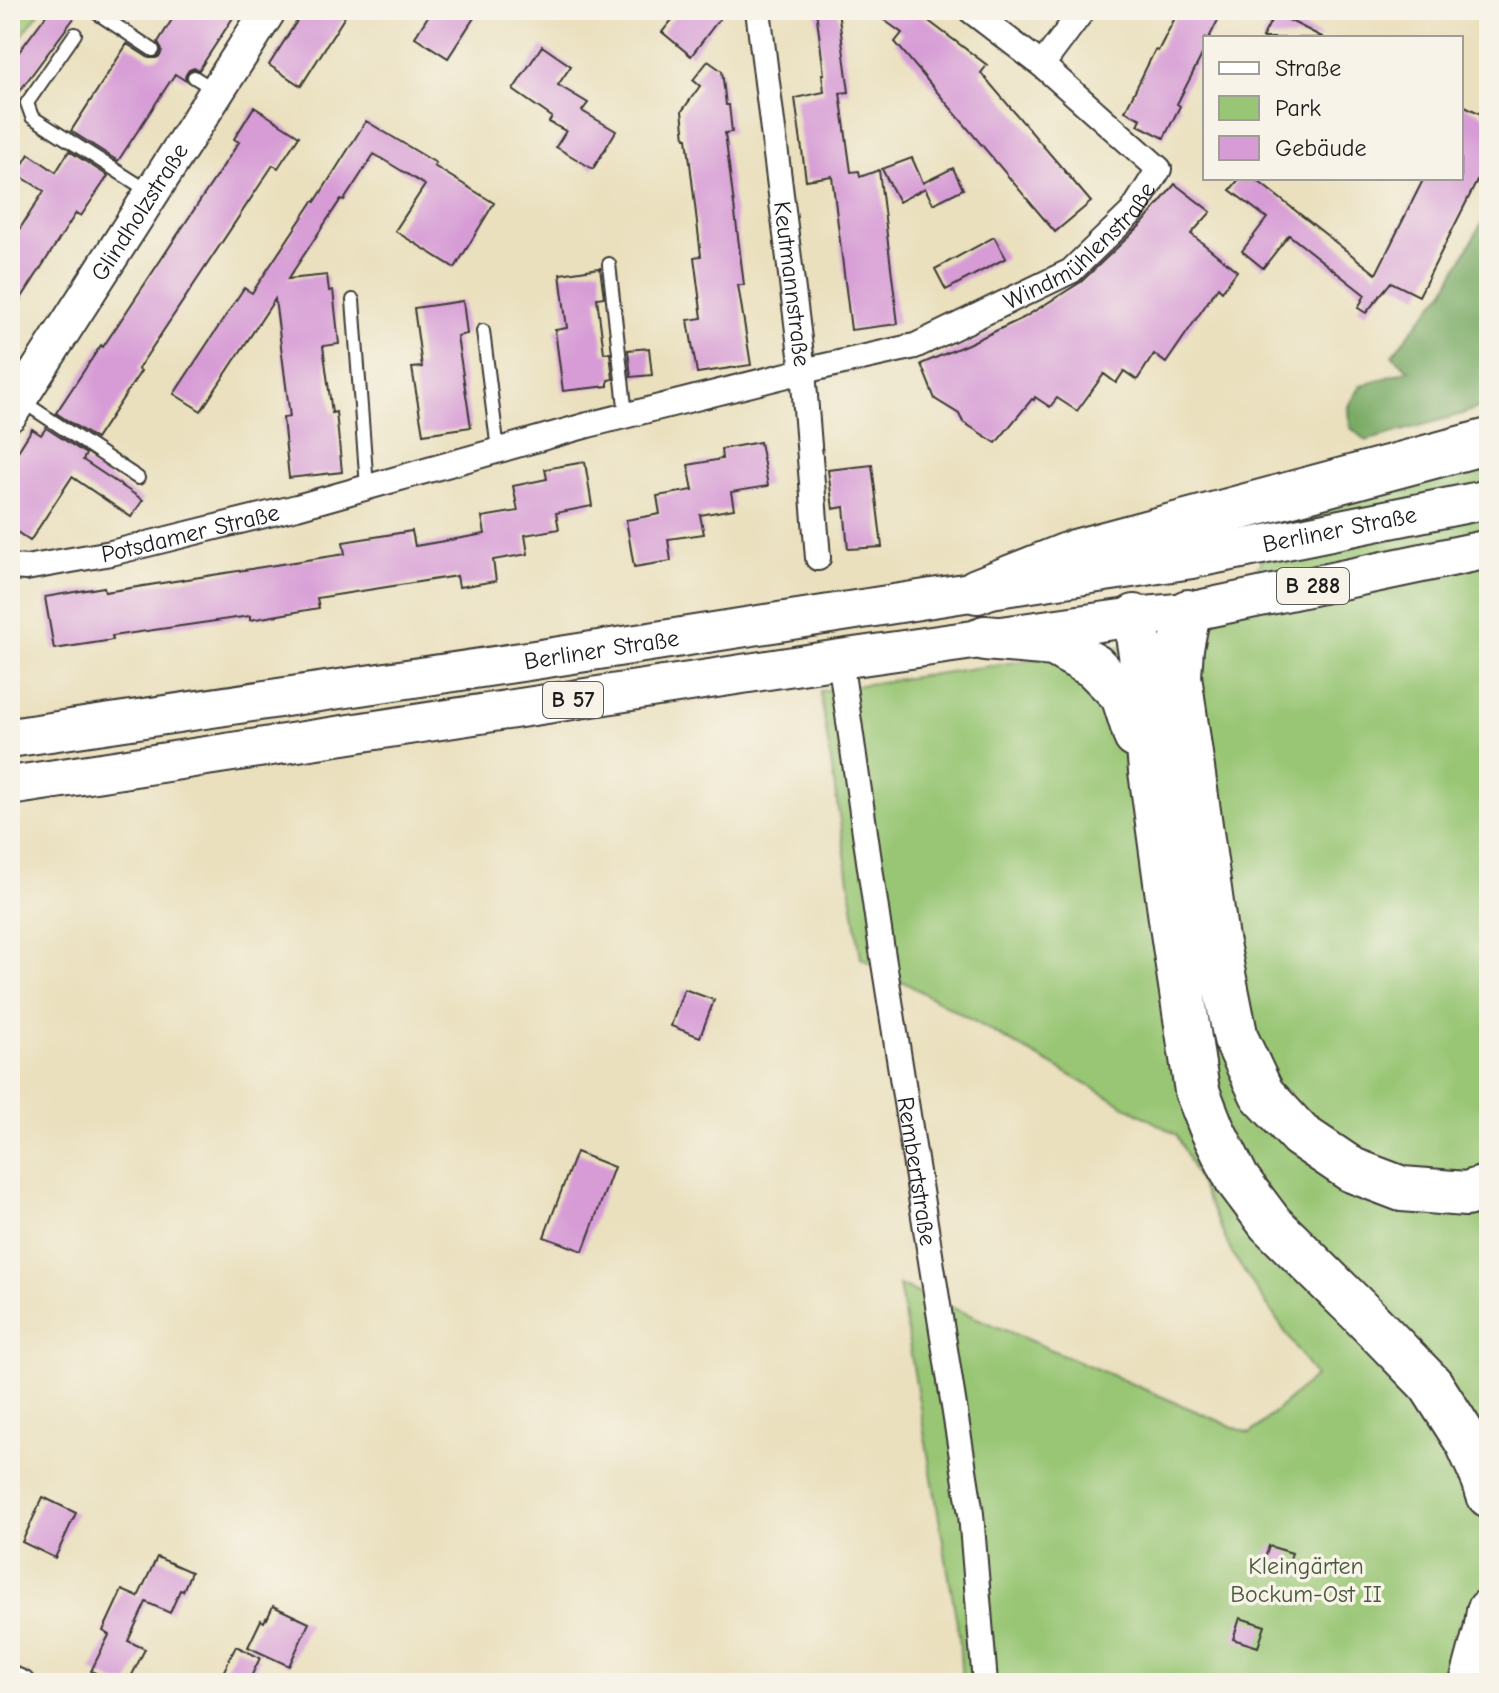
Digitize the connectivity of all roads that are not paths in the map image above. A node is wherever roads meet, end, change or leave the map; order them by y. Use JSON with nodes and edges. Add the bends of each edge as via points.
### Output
{"nodes":[{"id":1,"x":95,"y":10,"type":"edge"},
{"id":2,"x":269,"y":10,"type":"edge"},
{"id":3,"x":758,"y":10,"type":"edge"},
{"id":4,"x":970,"y":10,"type":"edge"},
{"id":5,"x":1083,"y":10,"type":"edge"},
{"id":6,"x":75,"y":34,"type":"dead end"},
{"id":7,"x":153,"y":50,"type":"dead end"},
{"id":8,"x":1042,"y":65,"type":"junction"},
{"id":9,"x":152,"y":194,"type":"junction"},
{"id":10,"x":609,"y":264,"type":"dead end"},
{"id":11,"x":353,"y":300,"type":"dead end"},
{"id":12,"x":483,"y":331,"type":"dead end"},
{"id":13,"x":803,"y":371,"type":"junction"},
{"id":14,"x":15,"y":406,"type":"edge"},
{"id":15,"x":626,"y":415,"type":"junction"},
{"id":16,"x":1489,"y":441,"type":"edge"},
{"id":17,"x":498,"y":450,"type":"junction"},
{"id":18,"x":138,"y":478,"type":"dead end"},
{"id":19,"x":367,"y":487,"type":"junction"},
{"id":20,"x":1489,"y":499,"type":"edge"},
{"id":21,"x":1489,"y":549,"type":"edge"},
{"id":22,"x":818,"y":558,"type":"dead end"},
{"id":23,"x":1192,"y":559,"type":"junction"},
{"id":24,"x":10,"y":567,"type":"edge"},
{"id":25,"x":1105,"y":572,"type":"joint"},
{"id":26,"x":977,"y":591,"type":"junction"},
{"id":27,"x":1188,"y":612,"type":"junction"},
{"id":28,"x":1135,"y":617,"type":"junction"},
{"id":29,"x":985,"y":638,"type":"junction"},
{"id":30,"x":840,"y":659,"type":"junction"},
{"id":31,"x":10,"y":738,"type":"edge"},
{"id":32,"x":1151,"y":771,"type":"junction"},
{"id":33,"x":10,"y":786,"type":"edge"},
{"id":34,"x":1489,"y":1187,"type":"edge"},
{"id":35,"x":1489,"y":1495,"type":"edge"},
{"id":36,"x":1489,"y":1611,"type":"edge"},
{"id":37,"x":10,"y":1678,"type":"edge"},
{"id":38,"x":22,"y":1683,"type":"edge"},
{"id":39,"x":985,"y":1683,"type":"edge"},
{"id":40,"x":1472,"y":1683,"type":"edge"}],
"edges":[{"from":1,"to":7,"type":"lane"},
{"from":2,"to":9,"type":"street","name":"Glindholzstraße","via":[[206,85]]},
{"from":3,"to":13,"type":"street","name":"Keutmannstraße"},
{"from":4,"to":8,"type":"street","name":"Windmühlenstraße"},
{"from":5,"to":8,"type":"street"},
{"from":6,"to":9,"type":"lane","via":[[27,103],[32,117]]},
{"from":8,"to":13,"type":"street","name":"Windmühlenstraße","via":[[1159,169],[1132,212],[1071,271],[958,326],[915,346]]},
{"from":9,"to":14,"type":"street","name":"Glindholzstraße"},
{"from":10,"to":15,"type":"lane"},
{"from":11,"to":19,"type":"lane"},
{"from":12,"to":17,"type":"lane"},
{"from":13,"to":15,"type":"street","name":"Potsdamer Straße"},
{"from":13,"to":22,"type":"street","name":"Keutmannstraße"},
{"from":14,"to":18,"type":"lane"},
{"from":15,"to":17,"type":"street","name":"Potsdamer Straße"},
{"from":16,"to":26,"type":"highway","via":[[1075,552]]},
{"from":17,"to":19,"type":"street","name":"Potsdamer Straße"},
{"from":19,"to":24,"type":"street","name":"Potsdamer Straße","via":[[111,553]]},
{"from":20,"to":23,"type":"main road","name":"Berliner Straße","number":"B 288"},
{"from":21,"to":27,"type":"main road","name":"Berliner Straße","number":"B 288"},
{"from":23,"to":25,"type":"main road","name":"Berliner Straße","number":"B 288"},
{"from":23,"to":28,"type":"main road","name":"Berliner Straße","via":[[1146,593]]},
{"from":25,"to":26,"type":"main road","name":"Berliner Straße","number":"B 57"},
{"from":26,"to":31,"type":"main road","name":"Berliner Straße","number":"B 57"},
{"from":27,"to":28,"type":"main road","name":"Berliner Straße","number":"B 288"},
{"from":27,"to":34,"type":"highway","via":[[1179,676],[1216,939],[1236,1039],[1262,1094],[1300,1135],[1352,1170],[1402,1189],[1466,1194]]},
{"from":28,"to":29,"type":"main road","name":"Berliner Straße","number":"B 57"},
{"from":28,"to":32,"type":"highway"},
{"from":29,"to":30,"type":"main road","name":"Berliner Straße","number":"B 57"},
{"from":29,"to":32,"type":"highway","via":[[1054,644],[1094,666],[1123,695]]},
{"from":30,"to":33,"type":"main road","name":"Berliner Straße","number":"B 57"},
{"from":30,"to":39,"type":"street","name":"Rembertstraße","via":[[971,1514]]},
{"from":32,"to":35,"type":"highway","via":[[1197,1091],[1212,1129],[1237,1179],[1270,1223],[1431,1385],[1468,1443]]},
{"from":36,"to":40,"type":"highway"},
{"from":37,"to":38,"type":"street"}]}
